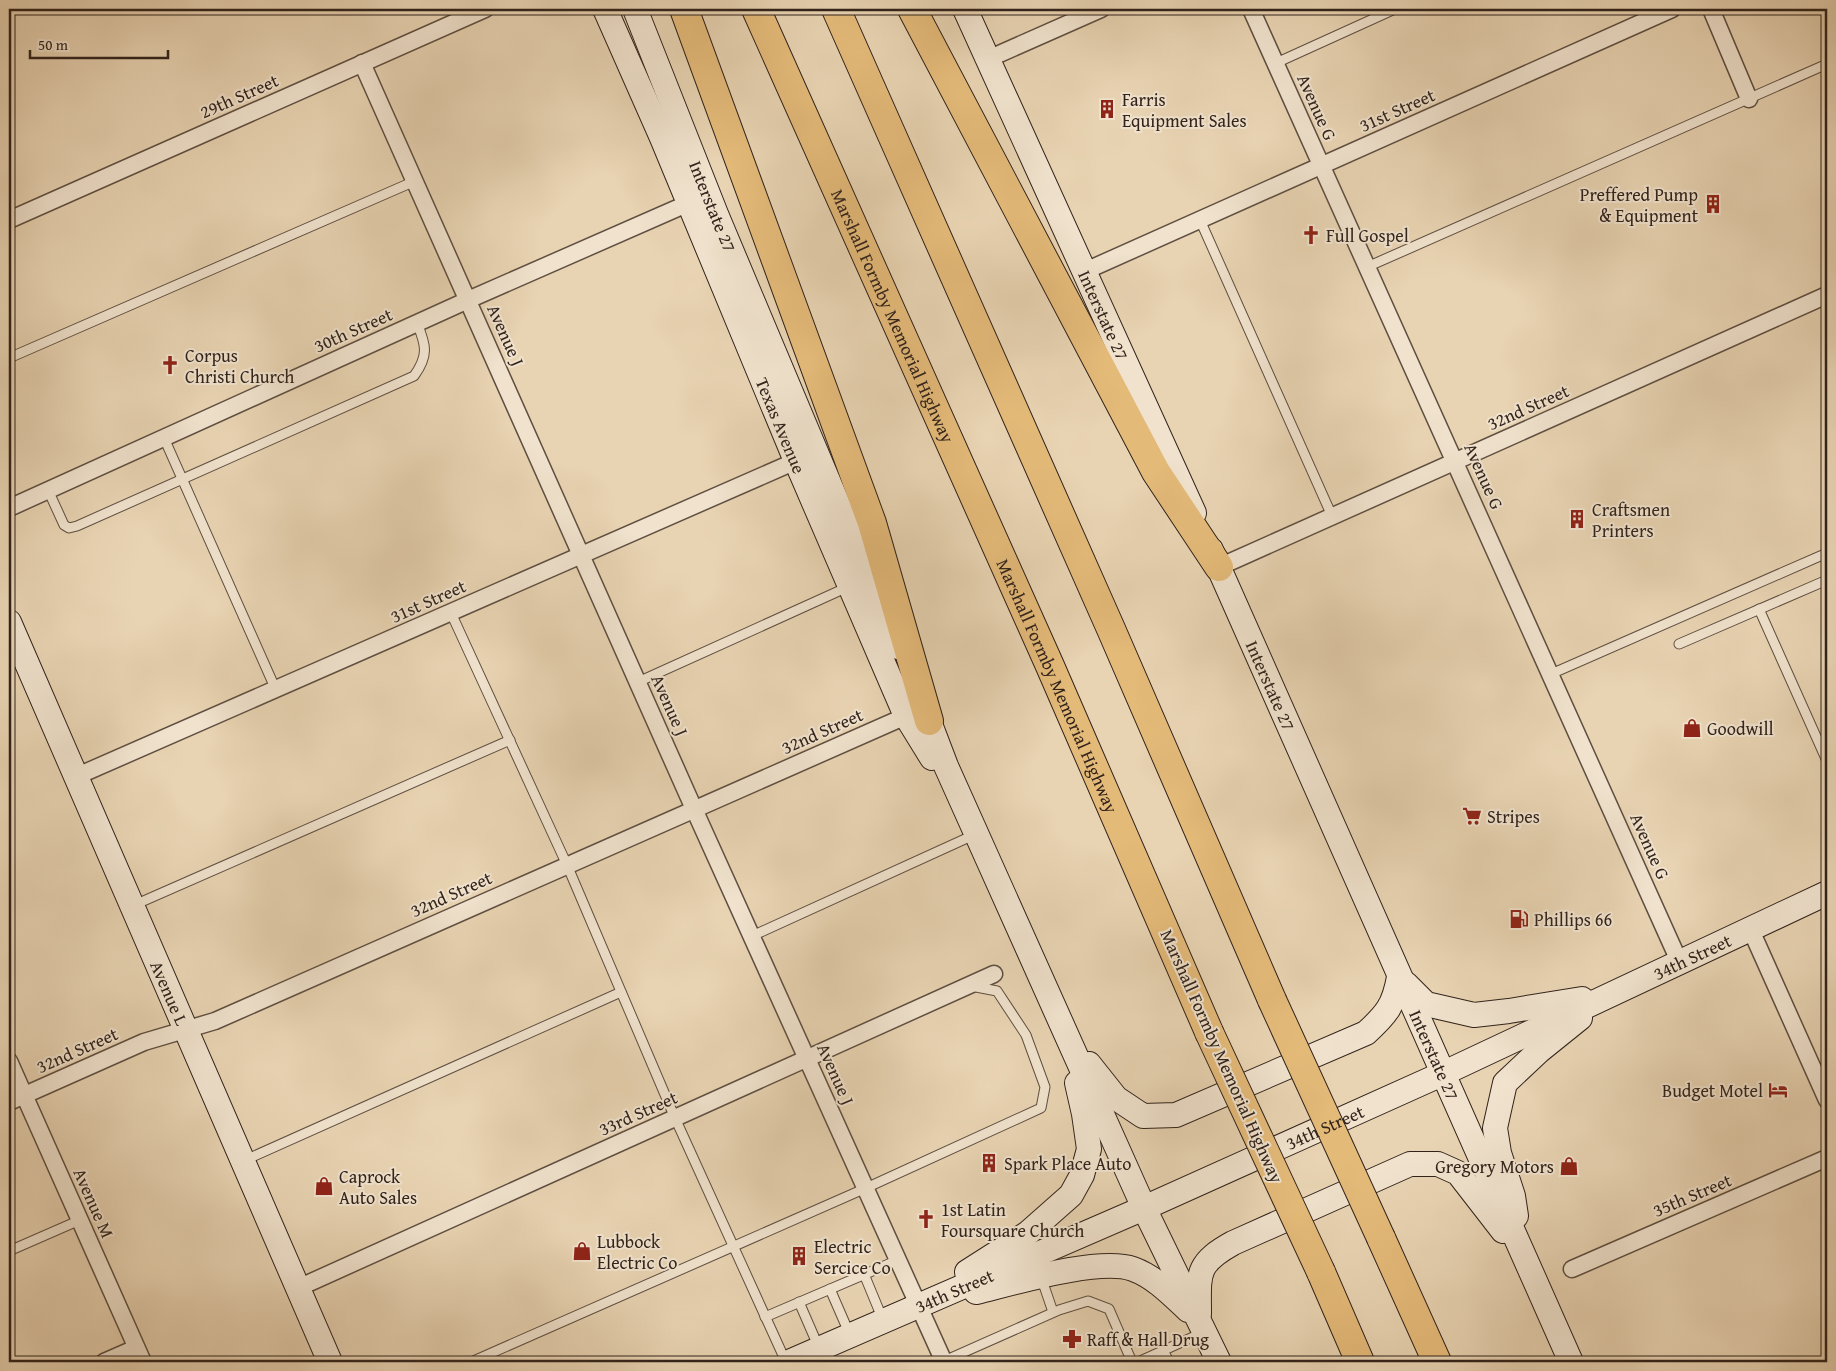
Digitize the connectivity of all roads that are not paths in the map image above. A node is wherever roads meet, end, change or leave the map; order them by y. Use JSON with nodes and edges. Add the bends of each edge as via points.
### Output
{"nodes":[{"id":1,"x":484,"y":9,"type":"edge"},
{"id":2,"x":605,"y":9,"type":"edge"},
{"id":3,"x":633,"y":9,"type":"edge"},
{"id":4,"x":684,"y":9,"type":"edge"},
{"id":5,"x":756,"y":9,"type":"edge"},
{"id":6,"x":836,"y":9,"type":"edge"},
{"id":7,"x":912,"y":9,"type":"edge"},
{"id":8,"x":965,"y":9,"type":"edge"},
{"id":9,"x":1101,"y":9,"type":"edge"},
{"id":10,"x":1252,"y":9,"type":"edge"},
{"id":11,"x":1395,"y":9,"type":"edge"},
{"id":12,"x":1672,"y":9,"type":"edge"},
{"id":13,"x":1711,"y":9,"type":"edge"},
{"id":14,"x":988,"y":59,"type":"junction"},
{"id":15,"x":362,"y":63,"type":"junction"},
{"id":16,"x":1276,"y":63,"type":"junction"},
{"id":17,"x":1827,"y":64,"type":"edge"},
{"id":18,"x":1749,"y":99,"type":"junction"},
{"id":19,"x":1322,"y":166,"type":"junction"},
{"id":20,"x":415,"y":181,"type":"junction"},
{"id":21,"x":689,"y":203,"type":"junction"},
{"id":22,"x":9,"y":220,"type":"edge"},
{"id":23,"x":1200,"y":220,"type":"junction"},
{"id":24,"x":1367,"y":267,"type":"junction"},
{"id":25,"x":1083,"y":272,"type":"junction"},
{"id":26,"x":1827,"y":295,"type":"edge"},
{"id":27,"x":468,"y":300,"type":"junction"},
{"id":28,"x":417,"y":323,"type":"junction"},
{"id":29,"x":9,"y":358,"type":"edge"},
{"id":30,"x":164,"y":438,"type":"junction"},
{"id":31,"x":796,"y":461,"type":"junction"},
{"id":32,"x":1455,"y":461,"type":"junction"},
{"id":33,"x":182,"y":479,"type":"junction"},
{"id":34,"x":48,"y":490,"type":"junction"},
{"id":35,"x":9,"y":508,"type":"edge"},
{"id":36,"x":1332,"y":516,"type":"junction"},
{"id":37,"x":1827,"y":553,"type":"edge"},
{"id":38,"x":582,"y":555,"type":"junction"},
{"id":39,"x":1218,"y":567,"type":"junction"},
{"id":40,"x":1827,"y":580,"type":"edge"},
{"id":41,"x":850,"y":586,"type":"junction"},
{"id":42,"x":1759,"y":609,"type":"junction"},
{"id":43,"x":451,"y":613,"type":"junction"},
{"id":44,"x":9,"y":622,"type":"edge"},
{"id":45,"x":1679,"y":644,"type":"dead end"},
{"id":46,"x":1552,"y":674,"type":"junction"},
{"id":47,"x":638,"y":682,"type":"junction"},
{"id":48,"x":276,"y":690,"type":"junction"},
{"id":49,"x":918,"y":718,"type":"junction"},
{"id":50,"x":510,"y":740,"type":"junction"},
{"id":51,"x":1827,"y":761,"type":"edge"},
{"id":52,"x":75,"y":778,"type":"junction"},
{"id":53,"x":694,"y":808,"type":"junction"},
{"id":54,"x":976,"y":834,"type":"junction"},
{"id":55,"x":567,"y":865,"type":"junction"},
{"id":56,"x":1827,"y":893,"type":"edge"},
{"id":57,"x":132,"y":906,"type":"junction"},
{"id":58,"x":1750,"y":928,"type":"junction"},
{"id":59,"x":752,"y":936,"type":"junction"},
{"id":60,"x":1679,"y":961,"type":"junction"},
{"id":61,"x":994,"y":974,"type":"dead end"},
{"id":62,"x":1400,"y":977,"type":"junction"},
{"id":63,"x":968,"y":986,"type":"junction"},
{"id":64,"x":621,"y":992,"type":"junction"},
{"id":65,"x":1608,"y":994,"type":"junction"},
{"id":66,"x":186,"y":1029,"type":"junction"},
{"id":67,"x":1066,"y":1033,"type":"junction"},
{"id":68,"x":807,"y":1058,"type":"junction"},
{"id":69,"x":9,"y":1061,"type":"edge"},
{"id":70,"x":1442,"y":1074,"type":"junction"},
{"id":71,"x":16,"y":1098,"type":"edge"},
{"id":72,"x":1827,"y":1100,"type":"edge"},
{"id":73,"x":675,"y":1118,"type":"junction"},
{"id":74,"x":1827,"y":1158,"type":"edge"},
{"id":75,"x":243,"y":1161,"type":"junction"},
{"id":76,"x":866,"y":1188,"type":"junction"},
{"id":77,"x":1144,"y":1208,"type":"junction"},
{"id":78,"x":80,"y":1220,"type":"junction"},
{"id":79,"x":733,"y":1247,"type":"junction"},
{"id":80,"x":9,"y":1251,"type":"edge"},
{"id":81,"x":1523,"y":1256,"type":"junction"},
{"id":82,"x":898,"y":1260,"type":"junction"},
{"id":83,"x":1572,"y":1269,"type":"dead end"},
{"id":84,"x":864,"y":1274,"type":"junction"},
{"id":85,"x":1040,"y":1277,"type":"junction"},
{"id":86,"x":298,"y":1288,"type":"junction"},
{"id":87,"x":830,"y":1289,"type":"junction"},
{"id":88,"x":799,"y":1302,"type":"junction"},
{"id":89,"x":918,"y":1305,"type":"junction"},
{"id":90,"x":1053,"y":1312,"type":"junction"},
{"id":91,"x":765,"y":1317,"type":"junction"},
{"id":92,"x":883,"y":1320,"type":"junction"},
{"id":93,"x":1201,"y":1326,"type":"junction"},
{"id":94,"x":850,"y":1335,"type":"junction"},
{"id":95,"x":819,"y":1349,"type":"junction"},
{"id":96,"x":1163,"y":1350,"type":"junction"},
{"id":97,"x":139,"y":1355,"type":"edge"},
{"id":98,"x":944,"y":1361,"type":"edge"},
{"id":99,"x":104,"y":1362,"type":"edge"},
{"id":100,"x":330,"y":1362,"type":"edge"},
{"id":101,"x":471,"y":1362,"type":"edge"},
{"id":102,"x":788,"y":1362,"type":"edge"},
{"id":103,"x":1132,"y":1362,"type":"edge"},
{"id":104,"x":1138,"y":1362,"type":"edge"},
{"id":105,"x":1169,"y":1362,"type":"edge"},
{"id":106,"x":1219,"y":1362,"type":"edge"},
{"id":107,"x":1360,"y":1362,"type":"edge"},
{"id":108,"x":1436,"y":1362,"type":"edge"},
{"id":109,"x":1571,"y":1362,"type":"edge"}],
"edges":[{"from":1,"to":15,"type":"street","name":"29th Street"},
{"from":2,"to":21,"type":"main road","name":"Texas Avenue"},
{"from":3,"to":49,"type":"main road","name":"Interstate 27"},
{"from":4,"to":49,"type":"highway","via":[[872,523]]},
{"from":5,"to":107,"type":"highway","name":"Marshall Formby Memorial Highway","bridge":true,"via":[[1042,648],[1209,1032]]},
{"from":6,"to":108,"type":"highway","bridge":true,"via":[[1272,1000]]},
{"from":7,"to":39,"type":"highway","via":[[1156,472]]},
{"from":8,"to":14,"type":"main road","name":"Interstate 27"},
{"from":9,"to":14,"type":"street"},
{"from":10,"to":16,"type":"street","name":"Avenue G"},
{"from":11,"to":16,"type":"lane"},
{"from":12,"to":19,"type":"street","name":"31st Street"},
{"from":13,"to":18,"type":"street"},
{"from":14,"to":25,"type":"main road","name":"Interstate 27"},
{"from":15,"to":20,"type":"street","name":"Avenue J"},
{"from":15,"to":22,"type":"street","name":"29th Street"},
{"from":16,"to":19,"type":"street","name":"Avenue G"},
{"from":17,"to":18,"type":"lane"},
{"from":18,"to":24,"type":"lane"},
{"from":19,"to":23,"type":"street","name":"31st Street"},
{"from":19,"to":24,"type":"street","name":"Avenue G"},
{"from":20,"to":27,"type":"street","name":"Avenue J"},
{"from":20,"to":29,"type":"lane"},
{"from":21,"to":27,"type":"street","name":"30th Street"},
{"from":21,"to":31,"type":"main road","name":"Texas Avenue"},
{"from":23,"to":25,"type":"street","name":"31st Street"},
{"from":23,"to":36,"type":"lane"},
{"from":24,"to":32,"type":"street","name":"Avenue G"},
{"from":25,"to":39,"type":"main road","name":"Interstate 27"},
{"from":26,"to":32,"type":"street","name":"32nd Street"},
{"from":27,"to":28,"type":"street","name":"30th Street"},
{"from":27,"to":38,"type":"street","name":"Avenue J"},
{"from":28,"to":30,"type":"street","name":"30th Street"},
{"from":28,"to":33,"type":"lane","via":[[425,352],[414,376]]},
{"from":30,"to":33,"type":"lane"},
{"from":30,"to":34,"type":"street","name":"30th Street"},
{"from":31,"to":38,"type":"street","name":"31st Street"},
{"from":31,"to":41,"type":"main road","name":"Texas Avenue"},
{"from":32,"to":36,"type":"street","name":"32nd Street"},
{"from":32,"to":46,"type":"street","name":"Avenue G"},
{"from":33,"to":34,"type":"lane","via":[[69,528]]},
{"from":33,"to":48,"type":"lane"},
{"from":34,"to":35,"type":"street","name":"30th Street"},
{"from":36,"to":39,"type":"street","name":"32nd Street"},
{"from":37,"to":46,"type":"lane"},
{"from":38,"to":43,"type":"street","name":"31st Street"},
{"from":38,"to":47,"type":"street","name":"Avenue J"},
{"from":39,"to":62,"type":"main road","name":"Interstate 27"},
{"from":40,"to":42,"type":"lane"},
{"from":41,"to":47,"type":"lane"},
{"from":41,"to":49,"type":"main road","name":"Texas Avenue"},
{"from":42,"to":45,"type":"lane"},
{"from":42,"to":51,"type":"lane"},
{"from":43,"to":48,"type":"street","name":"31st Street"},
{"from":43,"to":50,"type":"lane"},
{"from":44,"to":52,"type":"main road","name":"Avenue L"},
{"from":46,"to":60,"type":"street","name":"Avenue G"},
{"from":47,"to":53,"type":"street","name":"Avenue J"},
{"from":48,"to":52,"type":"street","name":"31st Street"},
{"from":49,"to":53,"type":"street","name":"32nd Street"},
{"from":49,"to":54,"type":"main road","name":"Interstate 27","via":[[946,766]]},
{"from":50,"to":55,"type":"lane"},
{"from":50,"to":57,"type":"lane"},
{"from":52,"to":57,"type":"main road","name":"Avenue L"},
{"from":53,"to":55,"type":"street","name":"32nd Street"},
{"from":53,"to":59,"type":"street","name":"Avenue J"},
{"from":54,"to":59,"type":"lane"},
{"from":54,"to":67,"type":"main road","name":"Interstate 27"},
{"from":55,"to":64,"type":"lane"},
{"from":55,"to":66,"type":"street","name":"32nd Street","via":[[215,1021]]},
{"from":56,"to":58,"type":"main road","name":"34th Street"},
{"from":57,"to":66,"type":"main road","name":"Avenue L"},
{"from":58,"to":60,"type":"main road","name":"34th Street"},
{"from":58,"to":72,"type":"street"},
{"from":59,"to":68,"type":"street","name":"Avenue J"},
{"from":60,"to":65,"type":"main road","name":"34th Street"},
{"from":61,"to":63,"type":"street","name":"33rd Street"},
{"from":62,"to":65,"type":"main road","via":[[1426,1004],[1474,1015]]},
{"from":62,"to":67,"type":"main road","via":[[1395,997],[1383,1018],[1366,1033],[1176,1115],[1143,1116],[1116,1098]]},
{"from":62,"to":70,"type":"main road","name":"Interstate 27"},
{"from":63,"to":68,"type":"street","name":"33rd Street"},
{"from":63,"to":76,"type":"lane","via":[[997,991],[1026,1035],[1045,1086],[1041,1108]]},
{"from":64,"to":73,"type":"lane"},
{"from":64,"to":75,"type":"lane"},
{"from":65,"to":70,"type":"main road","name":"34th Street"},
{"from":65,"to":81,"type":"main road","via":[[1505,1083],[1494,1128],[1513,1196]]},
{"from":66,"to":71,"type":"street","name":"32nd Street","via":[[144,1042]]},
{"from":66,"to":75,"type":"main road","name":"Avenue L"},
{"from":67,"to":77,"type":"main road","name":"Interstate 27"},
{"from":67,"to":89,"type":"main road","via":[[1084,1114],[1088,1150],[1082,1175],[1071,1195],[1028,1233]]},
{"from":68,"to":73,"type":"street","name":"33rd Street"},
{"from":68,"to":76,"type":"street","name":"Avenue J"},
{"from":69,"to":71,"type":"street","name":"Avenue M"},
{"from":70,"to":77,"type":"main road","name":"34th Street"},
{"from":70,"to":81,"type":"main road","name":"Interstate 27"},
{"from":71,"to":78,"type":"street","name":"Avenue M"},
{"from":73,"to":79,"type":"lane"},
{"from":73,"to":86,"type":"street","name":"33rd Street"},
{"from":74,"to":83,"type":"street","name":"35th Street"},
{"from":75,"to":86,"type":"main road","name":"Avenue L"},
{"from":76,"to":79,"type":"lane"},
{"from":76,"to":82,"type":"street","name":"Avenue J"},
{"from":77,"to":89,"type":"main road","name":"34th Street"},
{"from":77,"to":93,"type":"main road","name":"Interstate 27"},
{"from":78,"to":80,"type":"lane"},
{"from":78,"to":97,"type":"street","name":"Avenue M"},
{"from":79,"to":91,"type":"lane"},
{"from":79,"to":101,"type":"lane"},
{"from":81,"to":93,"type":"main road","via":[[1458,1173],[1438,1164],[1410,1164],[1215,1252],[1206,1261],[1199,1278]]},
{"from":81,"to":109,"type":"main road","name":"Interstate 27"},
{"from":82,"to":84,"type":"lane"},
{"from":82,"to":89,"type":"street","name":"Avenue J"},
{"from":84,"to":87,"type":"lane"},
{"from":84,"to":92,"type":"lane"},
{"from":85,"to":89,"type":"main road"},
{"from":85,"to":90,"type":"lane"},
{"from":85,"to":93,"type":"main road","via":[[1104,1265],[1133,1269],[1163,1286]]},
{"from":86,"to":100,"type":"main road","name":"Avenue L"},
{"from":87,"to":88,"type":"lane"},
{"from":87,"to":94,"type":"lane"},
{"from":88,"to":91,"type":"lane"},
{"from":88,"to":95,"type":"lane"},
{"from":89,"to":92,"type":"main road","name":"34th Street"},
{"from":89,"to":98,"type":"street","name":"Avenue J"},
{"from":90,"to":98,"type":"lane"},
{"from":90,"to":103,"type":"lane","via":[[1088,1301],[1109,1310]]},
{"from":91,"to":102,"type":"lane"},
{"from":92,"to":94,"type":"main road","name":"34th Street"},
{"from":93,"to":96,"type":"lane"},
{"from":93,"to":106,"type":"main road","name":"Interstate 27"},
{"from":94,"to":95,"type":"main road","name":"34th Street"},
{"from":95,"to":102,"type":"main road","name":"34th Street"},
{"from":96,"to":104,"type":"lane"},
{"from":96,"to":105,"type":"lane"},
{"from":97,"to":99,"type":"street"}]}
